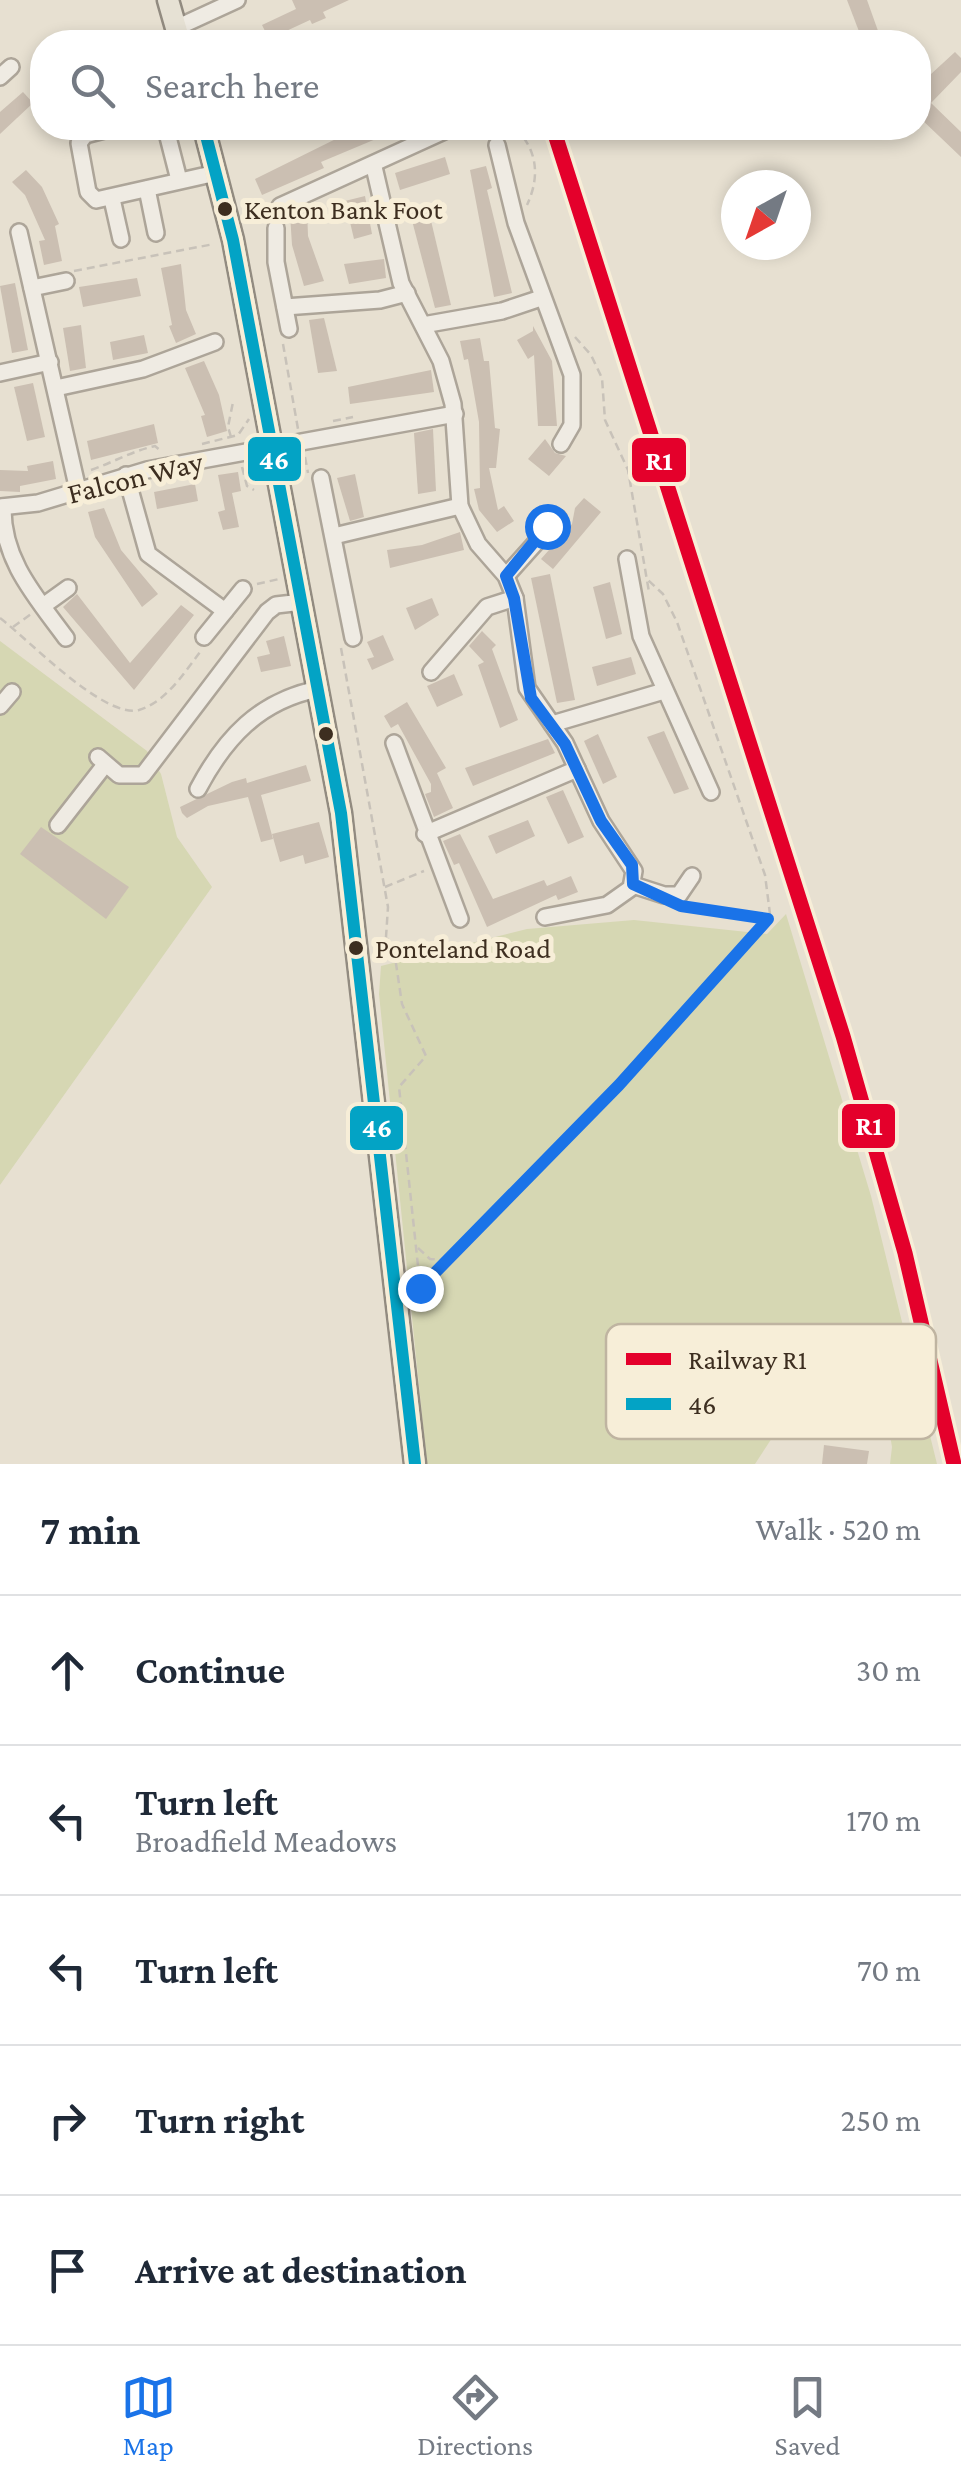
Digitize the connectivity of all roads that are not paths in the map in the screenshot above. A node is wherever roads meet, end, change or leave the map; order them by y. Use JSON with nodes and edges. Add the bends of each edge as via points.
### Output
{"nodes":[{"id":1,"x":168,"y":0,"type":"edge"},
{"id":2,"x":238,"y":0,"type":"edge"},
{"id":3,"x":177,"y":30,"type":"edge"},
{"id":4,"x":187,"y":30,"type":"edge"},
{"id":5,"x":82,"y":140,"type":"edge"},
{"id":6,"x":169,"y":140,"type":"edge"},
{"id":7,"x":207,"y":140,"type":"edge"},
{"id":8,"x":421,"y":140,"type":"edge"},
{"id":9,"x":497,"y":145,"type":"dead end"},
{"id":10,"x":521,"y":162,"type":"dead end"},
{"id":11,"x":374,"y":166,"type":"junction"},
{"id":12,"x":502,"y":166,"type":"junction"},
{"id":13,"x":216,"y":172,"type":"junction"},
{"id":14,"x":178,"y":180,"type":"junction"},
{"id":15,"x":147,"y":189,"type":"junction"},
{"id":16,"x":112,"y":199,"type":"junction"},
{"id":17,"x":280,"y":206,"type":"dead end"},
{"id":18,"x":276,"y":228,"type":"dead end"},
{"id":19,"x":19,"y":232,"type":"dead end"},
{"id":20,"x":156,"y":233,"type":"dead end"},
{"id":21,"x":121,"y":239,"type":"dead end"},
{"id":22,"x":65,"y":277,"type":"road end"},
{"id":23,"x":32,"y":288,"type":"junction"},
{"id":24,"x":406,"y":294,"type":"junction"},
{"id":25,"x":541,"y":298,"type":"junction"},
{"id":26,"x":285,"y":308,"type":"junction"},
{"id":27,"x":423,"y":325,"type":"junction"},
{"id":28,"x":289,"y":329,"type":"road end"},
{"id":29,"x":215,"y":342,"type":"dead end"},
{"id":30,"x":50,"y":362,"type":"junction"},
{"id":31,"x":0,"y":373,"type":"edge"},
{"id":32,"x":56,"y":388,"type":"junction"},
{"id":33,"x":455,"y":414,"type":"junction"},
{"id":34,"x":560,"y":444,"type":"dead end"},
{"id":35,"x":270,"y":446,"type":"junction"},
{"id":36,"x":126,"y":475,"type":"junction"},
{"id":37,"x":315,"y":477,"type":"road end"},
{"id":38,"x":78,"y":490,"type":"junction"},
{"id":39,"x":460,"y":506,"type":"junction"},
{"id":40,"x":2,"y":507,"type":"edge"},
{"id":41,"x":558,"y":518,"type":"dead end"},
{"id":42,"x":334,"y":536,"type":"junction"},
{"id":43,"x":626,"y":559,"type":"dead end"},
{"id":44,"x":506,"y":576,"type":"junction"},
{"id":45,"x":68,"y":588,"type":"dead end"},
{"id":46,"x":242,"y":589,"type":"road end"},
{"id":47,"x":514,"y":598,"type":"junction"},
{"id":48,"x":302,"y":602,"type":"junction"},
{"id":49,"x":43,"y":606,"type":"junction"},
{"id":50,"x":225,"y":611,"type":"junction"},
{"id":51,"x":204,"y":637,"type":"road end"},
{"id":52,"x":66,"y":638,"type":"dead end"},
{"id":53,"x":347,"y":642,"type":"road end"},
{"id":54,"x":431,"y":672,"type":"dead end"},
{"id":55,"x":318,"y":689,"type":"junction"},
{"id":56,"x":664,"y":691,"type":"junction"},
{"id":57,"x":12,"y":692,"type":"dead end"},
{"id":58,"x":0,"y":706,"type":"edge"},
{"id":59,"x":552,"y":724,"type":"junction"},
{"id":60,"x":394,"y":743,"type":"dead end"},
{"id":61,"x":577,"y":769,"type":"junction"},
{"id":62,"x":198,"y":790,"type":"dead end"},
{"id":63,"x":712,"y":792,"type":"dead end"},
{"id":64,"x":58,"y":825,"type":"dead end"},
{"id":65,"x":425,"y":834,"type":"junction"},
{"id":66,"x":692,"y":876,"type":"dead end"},
{"id":67,"x":633,"y":884,"type":"junction"},
{"id":68,"x":545,"y":917,"type":"dead end"},
{"id":69,"x":460,"y":919,"type":"dead end"},
{"id":70,"x":415,"y":1464,"type":"edge"}],
"edges":[{"from":1,"to":3,"type":"main road"},
{"from":2,"to":4,"type":"street"},
{"from":5,"to":16,"type":"street","via":[[82,170],[92,198]]},
{"from":6,"to":14,"type":"street"},
{"from":7,"to":13,"type":"main road"},
{"from":8,"to":11,"type":"street"},
{"from":9,"to":12,"type":"street"},
{"from":10,"to":12,"type":"street"},
{"from":11,"to":17,"type":"street"},
{"from":11,"to":24,"type":"street"},
{"from":12,"to":25,"type":"street"},
{"from":13,"to":14,"type":"street"},
{"from":13,"to":35,"type":"main road"},
{"from":14,"to":15,"type":"street"},
{"from":15,"to":16,"type":"street"},
{"from":15,"to":20,"type":"street"},
{"from":16,"to":21,"type":"street"},
{"from":18,"to":26,"type":"street"},
{"from":19,"to":23,"type":"street"},
{"from":22,"to":23,"type":"street"},
{"from":23,"to":30,"type":"street"},
{"from":24,"to":26,"type":"street"},
{"from":24,"to":27,"type":"street"},
{"from":25,"to":27,"type":"street"},
{"from":25,"to":34,"type":"street","via":[[580,373],[572,425]]},
{"from":26,"to":28,"type":"street"},
{"from":27,"to":33,"type":"street","via":[[446,374]]},
{"from":29,"to":32,"type":"street","via":[[142,369]]},
{"from":30,"to":31,"type":"street"},
{"from":30,"to":32,"type":"street"},
{"from":32,"to":38,"type":"street"},
{"from":33,"to":35,"type":"street","name":"Falcon Way"},
{"from":33,"to":39,"type":"street"},
{"from":35,"to":36,"type":"street","name":"Falcon Way"},
{"from":35,"to":48,"type":"main road"},
{"from":36,"to":38,"type":"street","name":"Falcon Way"},
{"from":36,"to":50,"type":"street","via":[[148,554]]},
{"from":37,"to":42,"type":"street"},
{"from":38,"to":40,"type":"street","name":"Falcon Way"},
{"from":39,"to":42,"type":"street"},
{"from":39,"to":44,"type":"street","via":[[478,544]]},
{"from":40,"to":49,"type":"street","via":[[7,548]]},
{"from":41,"to":44,"type":"street"},
{"from":42,"to":53,"type":"street"},
{"from":43,"to":56,"type":"street","via":[[641,636]]},
{"from":44,"to":47,"type":"street"},
{"from":45,"to":49,"type":"street"},
{"from":46,"to":50,"type":"street"},
{"from":47,"to":54,"type":"street","via":[[487,608]]},
{"from":47,"to":59,"type":"street","via":[[527,688]]},
{"from":48,"to":55,"type":"main road"},
{"from":48,"to":64,"type":"street","via":[[266,612],[149,770],[127,778],[101,762]]},
{"from":49,"to":52,"type":"street"},
{"from":50,"to":51,"type":"street"},
{"from":55,"to":62,"type":"street","via":[[287,697],[238,727]]},
{"from":55,"to":70,"type":"main road","via":[[341,812]]},
{"from":56,"to":59,"type":"street"},
{"from":56,"to":63,"type":"street"},
{"from":57,"to":58,"type":"street"},
{"from":59,"to":61,"type":"street"},
{"from":60,"to":65,"type":"street"},
{"from":61,"to":65,"type":"street"},
{"from":61,"to":67,"type":"street","via":[[605,829],[632,865]]},
{"from":65,"to":69,"type":"street"},
{"from":66,"to":67,"type":"street","via":[[682,894]]},
{"from":67,"to":68,"type":"street","via":[[607,905]]}]}
